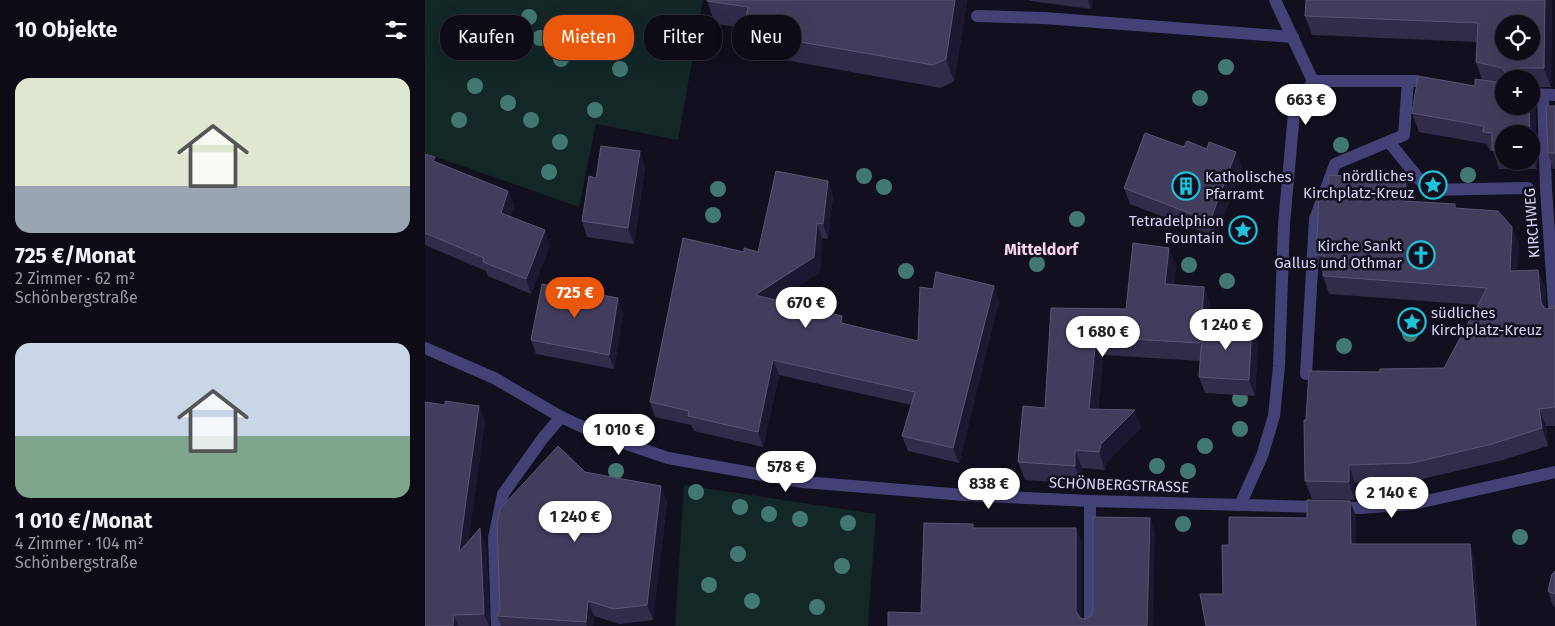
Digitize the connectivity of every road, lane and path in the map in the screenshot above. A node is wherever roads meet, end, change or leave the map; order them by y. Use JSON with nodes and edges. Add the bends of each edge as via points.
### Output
{"nodes":[{"id":1,"x":1272,"y":1,"type":"edge"},
{"id":2,"x":977,"y":16,"type":"dead end"},
{"id":3,"x":1293,"y":37,"type":"junction"},
{"id":4,"x":1313,"y":81,"type":"junction"},
{"id":5,"x":1408,"y":81,"type":"junction"},
{"id":6,"x":1431,"y":82,"type":"edge"},
{"id":7,"x":1543,"y":95,"type":"edge"},
{"id":8,"x":1389,"y":142,"type":"junction"},
{"id":9,"x":1528,"y":188,"type":"dead end"},
{"id":10,"x":1555,"y":319,"type":"edge"},
{"id":11,"x":425,"y":348,"type":"edge"},
{"id":12,"x":1305,"y":374,"type":"dead end"},
{"id":13,"x":561,"y":417,"type":"junction"},
{"id":14,"x":1555,"y":472,"type":"edge"},
{"id":15,"x":1090,"y":501,"type":"junction"},
{"id":16,"x":1240,"y":505,"type":"junction"},
{"id":17,"x":497,"y":626,"type":"edge"},
{"id":18,"x":1090,"y":626,"type":"edge"}],
"edges":[{"from":1,"to":3,"type":"street"},
{"from":2,"to":3,"type":"street"},
{"from":3,"to":4,"type":"street"},
{"from":4,"to":5,"type":"street"},
{"from":4,"to":16,"type":"street","via":[[1294,113],[1292,130],[1283,224],[1279,366],[1274,416],[1262,456]]},
{"from":5,"to":6,"type":"street"},
{"from":5,"to":8,"type":"street","via":[[1404,136]]},
{"from":7,"to":10,"type":"street","name":"KIRCHWEG"},
{"from":8,"to":9,"type":"street","via":[[1428,190]]},
{"from":8,"to":12,"type":"street","via":[[1335,164],[1315,219]]},
{"from":11,"to":13,"type":"street","name":"SCHÖNBERGSTRASSE","via":[[494,378]]},
{"from":13,"to":15,"type":"street","name":"SCHÖNBERGSTRASSE","via":[[603,436],[668,458],[763,476],[803,482]]},
{"from":13,"to":17,"type":"street","via":[[503,494],[494,538]]},
{"from":14,"to":16,"type":"street","name":"SCHÖNBERGSTRASSE","via":[[1413,504],[1360,508]]},
{"from":15,"to":16,"type":"street","name":"SCHÖNBERGSTRASSE"},
{"from":15,"to":18,"type":"street"}]}
